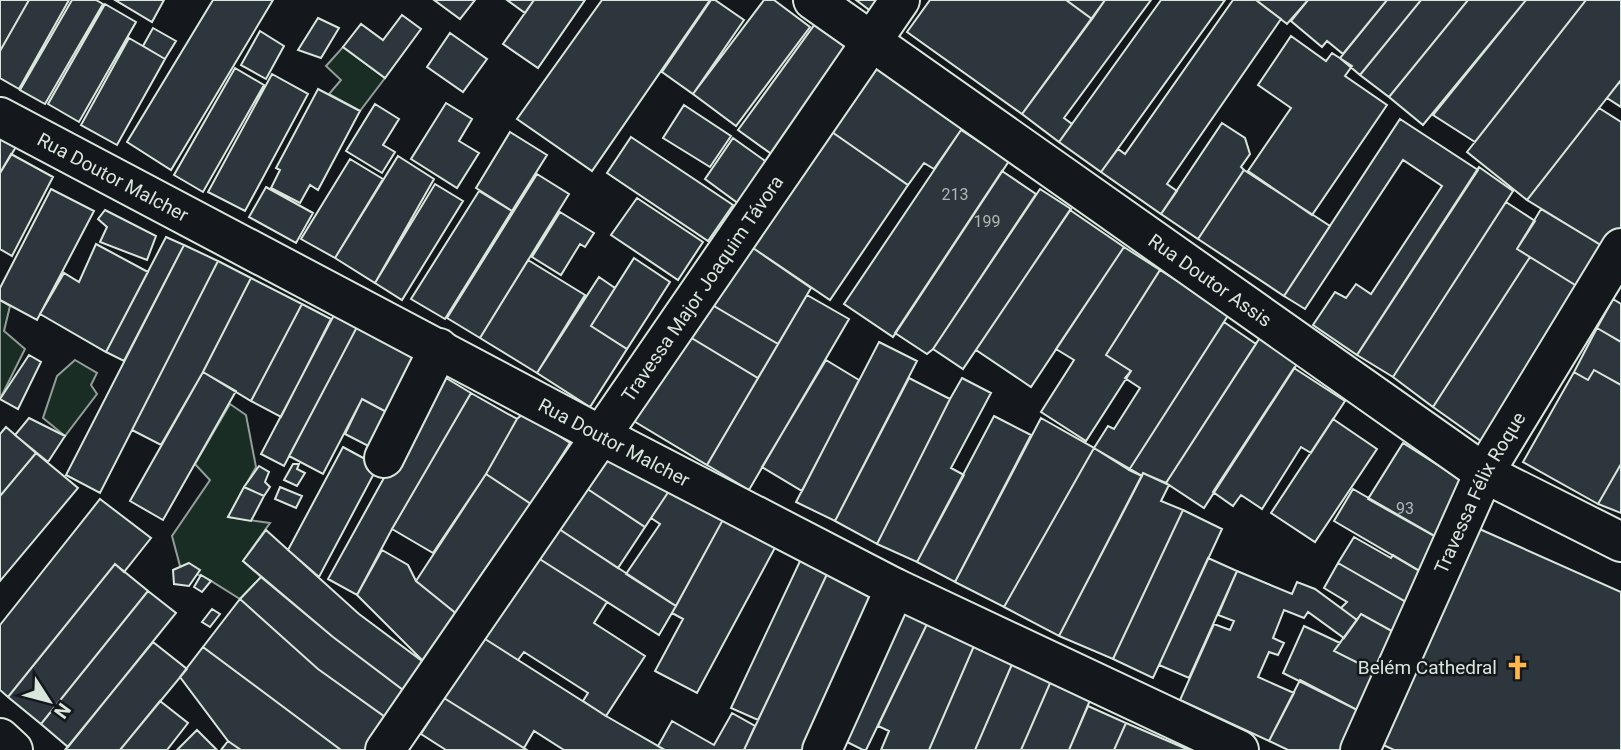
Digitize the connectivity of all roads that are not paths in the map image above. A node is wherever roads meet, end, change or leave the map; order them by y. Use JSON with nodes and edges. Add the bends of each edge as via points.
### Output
{"nodes":[{"id":1,"x":813,"y":0,"type":"edge"},
{"id":2,"x":900,"y":0,"type":"edge"},
{"id":3,"x":872,"y":42,"type":"junction"},
{"id":4,"x":0,"y":117,"type":"edge"},
{"id":5,"x":1621,"y":248,"type":"edge"},
{"id":6,"x":439,"y":348,"type":"junction"},
{"id":7,"x":602,"y":436,"type":"junction"},
{"id":8,"x":384,"y":458,"type":"dead end"},
{"id":9,"x":1484,"y":473,"type":"junction"},
{"id":10,"x":1621,"y":542,"type":"edge"},
{"id":11,"x":895,"y":588,"type":"junction"},
{"id":12,"x":0,"y":738,"type":"edge"},
{"id":13,"x":13,"y":750,"type":"edge"},
{"id":14,"x":385,"y":750,"type":"edge"},
{"id":15,"x":822,"y":750,"type":"edge"},
{"id":16,"x":1238,"y":750,"type":"edge"},
{"id":17,"x":1360,"y":750,"type":"edge"}],
"edges":[{"from":1,"to":3,"type":"street","name":"Rua Doutor Assis"},
{"from":2,"to":3,"type":"street","name":"Travessa Major Joaquim Távora"},
{"from":3,"to":7,"type":"street","name":"Travessa Major Joaquim Távora"},
{"from":3,"to":9,"type":"street","name":"Rua Doutor Assis"},
{"from":4,"to":6,"type":"street","name":"Rua Doutor Malcher"},
{"from":5,"to":9,"type":"street","name":"Travessa Félix Roque"},
{"from":6,"to":7,"type":"street","name":"Rua Doutor Malcher"},
{"from":6,"to":8,"type":"street"},
{"from":7,"to":11,"type":"street","name":"Rua Doutor Malcher"},
{"from":7,"to":14,"type":"street","name":"Travessa Major Joaquim Távora"},
{"from":9,"to":10,"type":"street","name":"Rua Doutor Assis"},
{"from":9,"to":17,"type":"street","name":"Travessa Félix Roque"},
{"from":11,"to":15,"type":"street"},
{"from":11,"to":16,"type":"street","name":"Rua Doutor Malcher"},
{"from":12,"to":13,"type":"street"}]}
